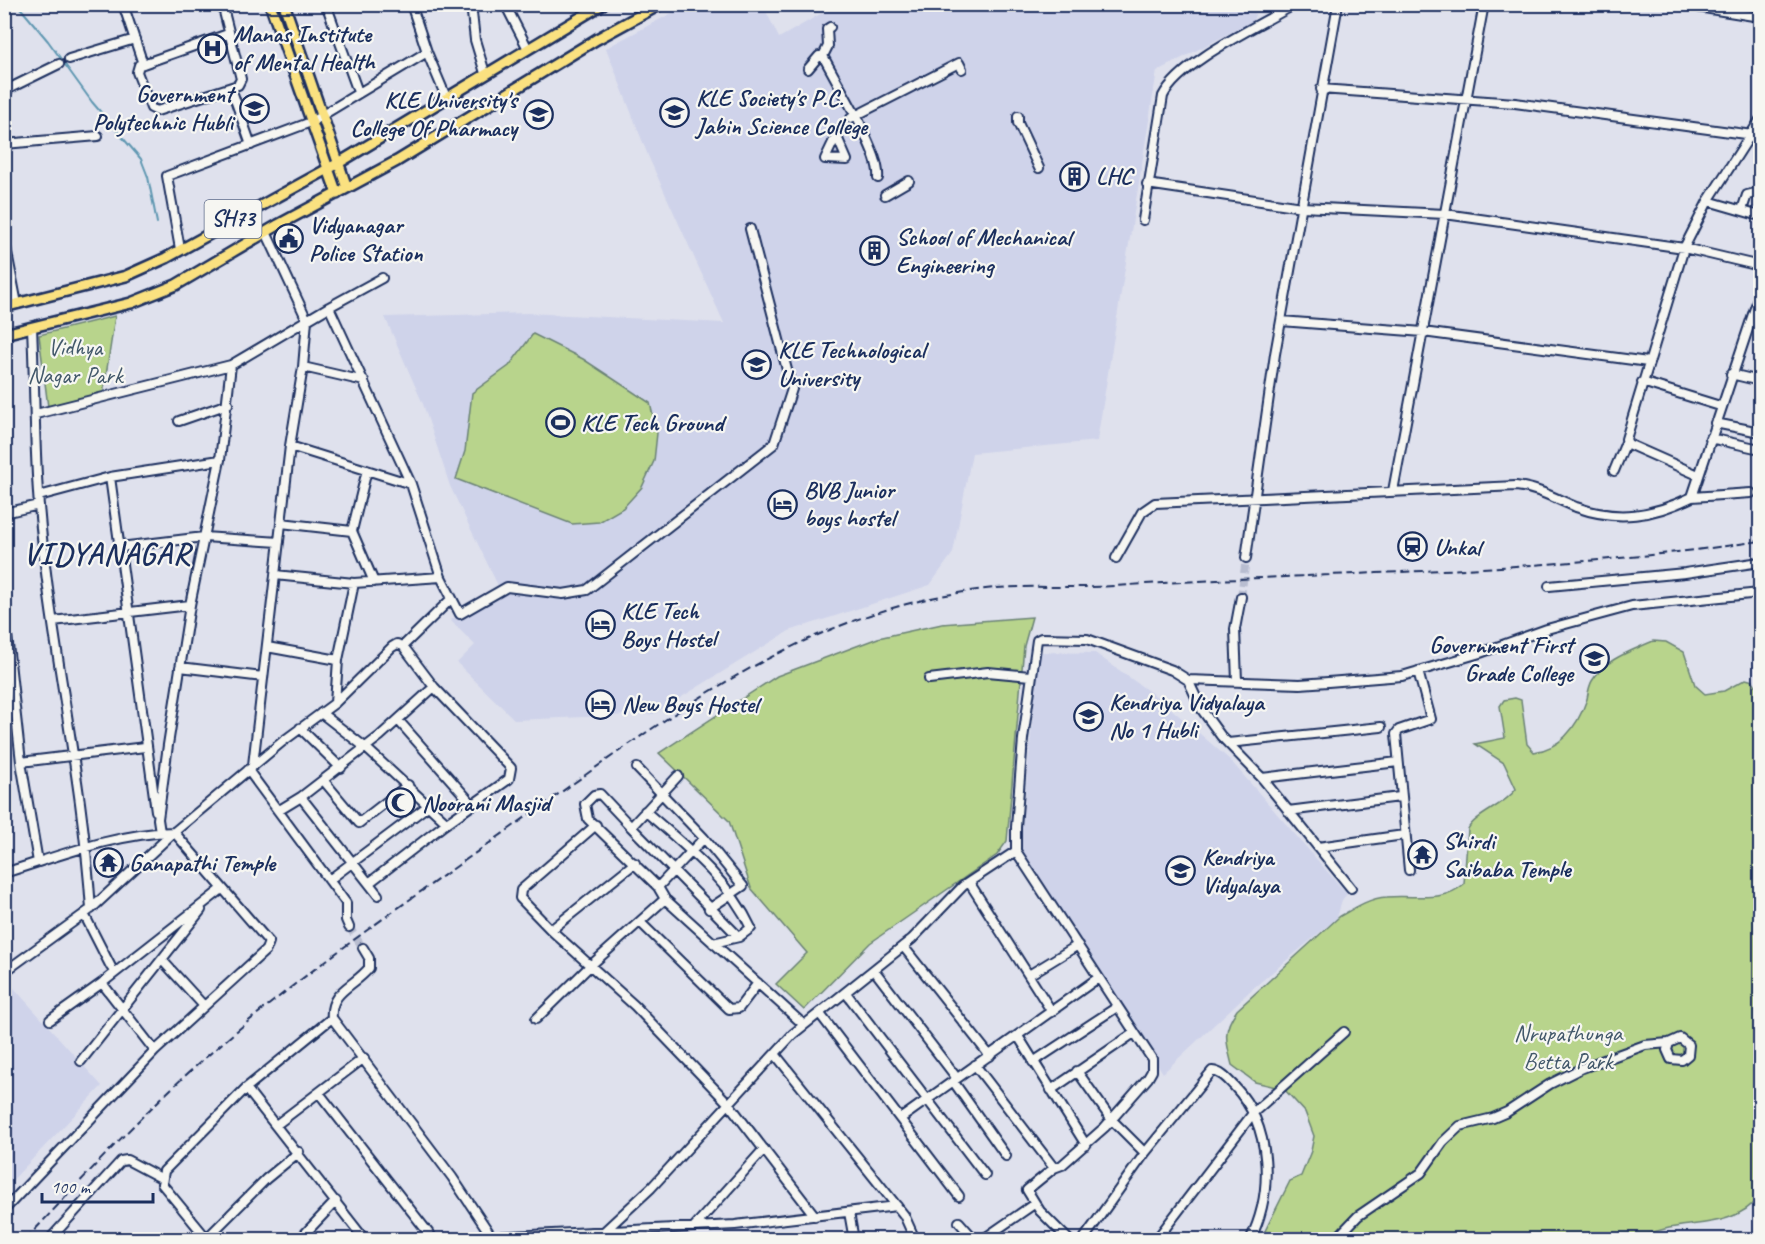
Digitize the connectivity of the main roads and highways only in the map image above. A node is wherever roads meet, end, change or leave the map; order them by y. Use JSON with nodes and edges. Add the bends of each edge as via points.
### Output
{"nodes":[{"id":1,"x":270,"y":4,"type":"edge"},
{"id":2,"x":284,"y":4,"type":"edge"},
{"id":3,"x":603,"y":4,"type":"edge"},
{"id":4,"x":661,"y":4,"type":"edge"},
{"id":5,"x":337,"y":164,"type":"junction"},
{"id":6,"x":328,"y":169,"type":"junction"},
{"id":7,"x":347,"y":188,"type":"junction"},
{"id":8,"x":337,"y":194,"type":"junction"},
{"id":9,"x":4,"y":307,"type":"edge"},
{"id":10,"x":4,"y":334,"type":"edge"}],
"edges":[{"from":1,"to":6,"type":"main road"},
{"from":2,"to":5,"type":"main road"},
{"from":3,"to":5,"type":"main road","number":"SH73"},
{"from":4,"to":7,"type":"main road","number":"SH73"},
{"from":5,"to":6,"type":"main road","number":"SH73"},
{"from":5,"to":7,"type":"main road"},
{"from":6,"to":8,"type":"main road"},
{"from":6,"to":9,"type":"main road","number":"SH73","via":[[126,276]]},
{"from":7,"to":8,"type":"main road","number":"SH73"},
{"from":8,"to":10,"type":"main road","number":"SH73","via":[[155,294],[107,310]]}]}
